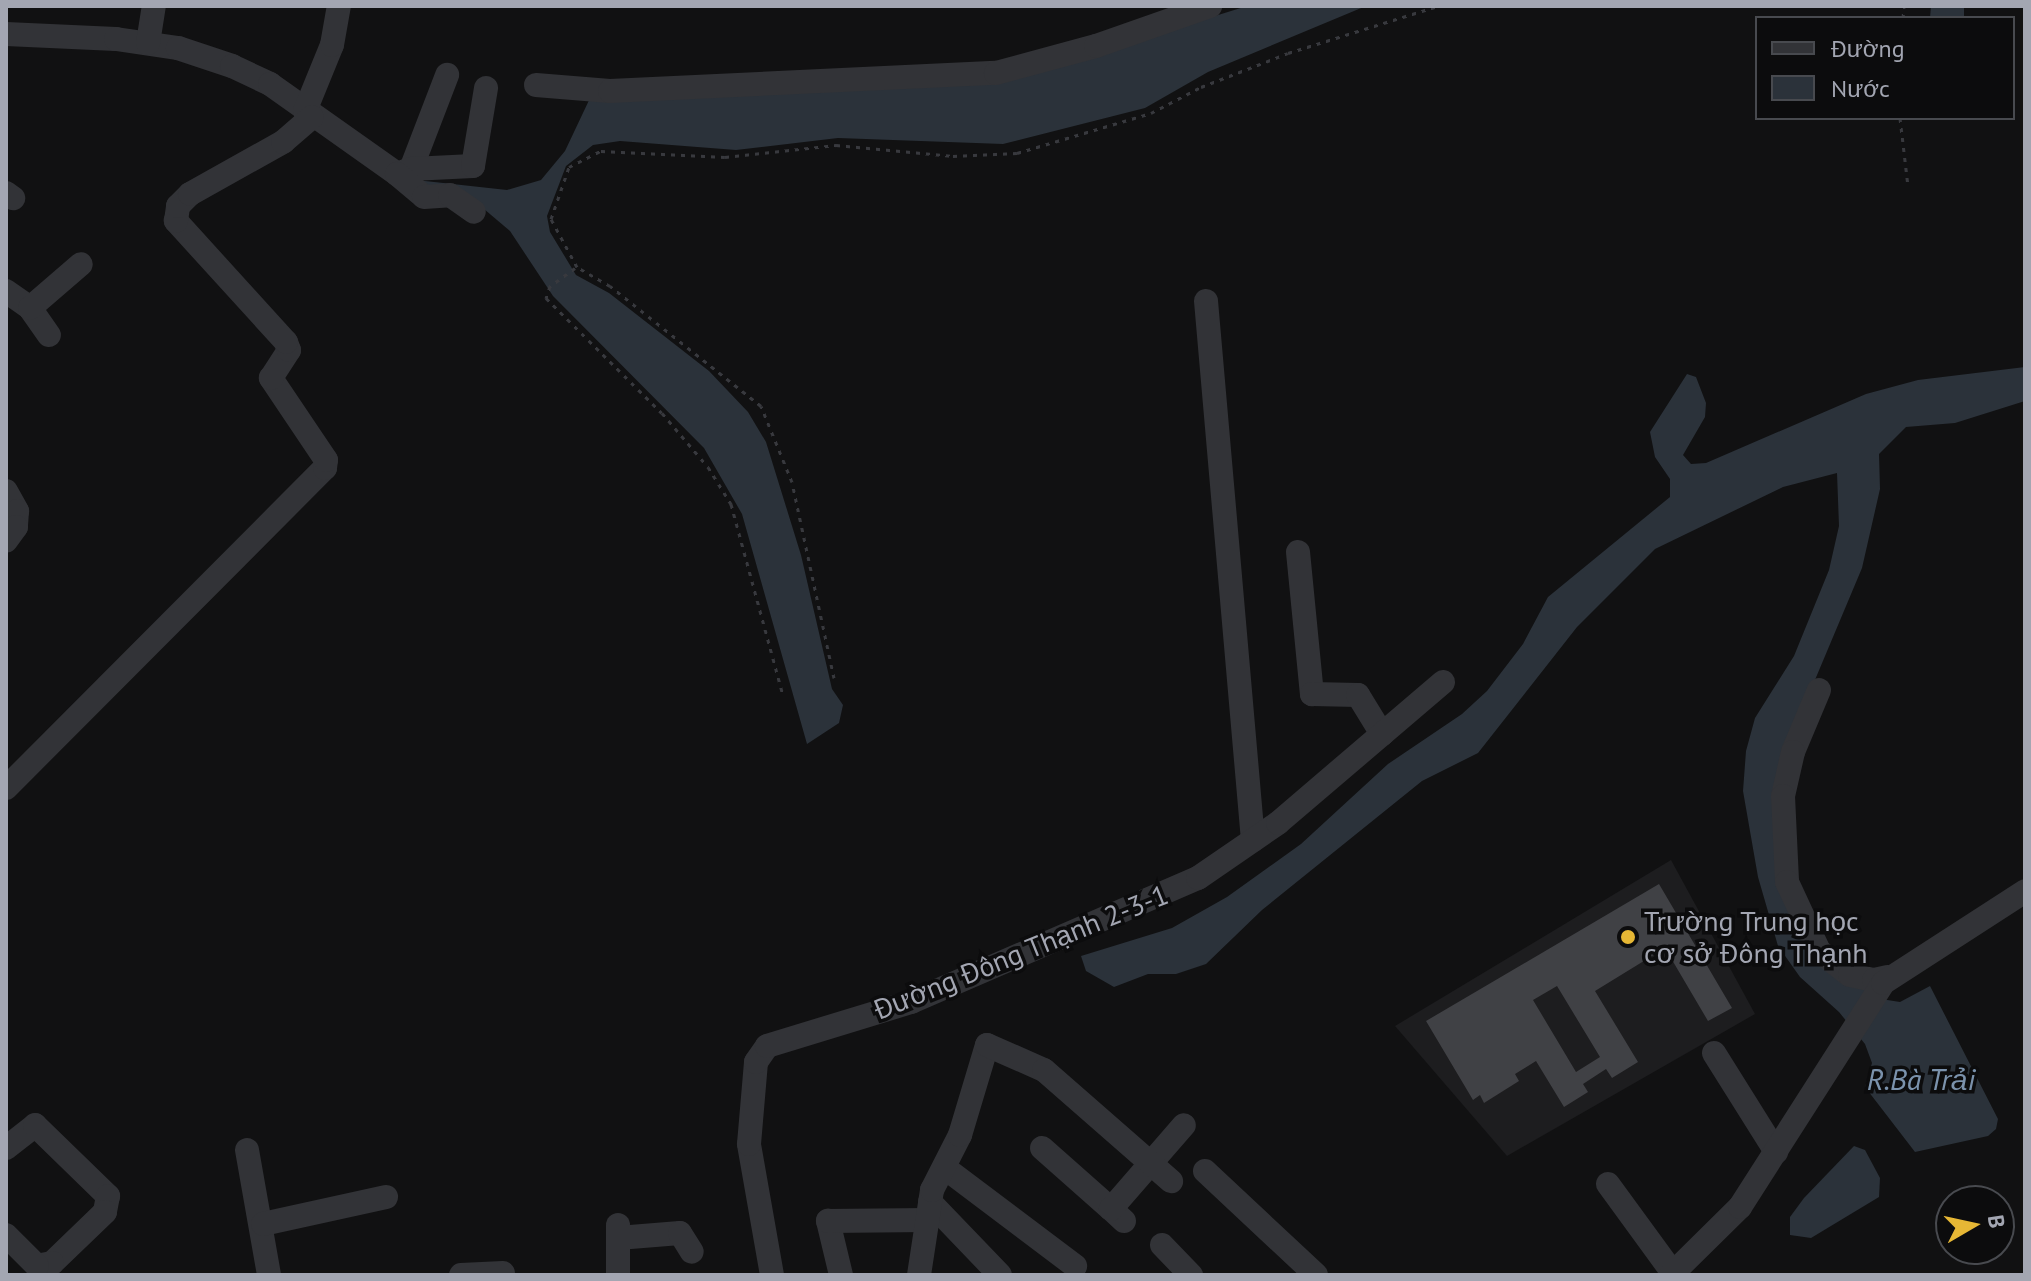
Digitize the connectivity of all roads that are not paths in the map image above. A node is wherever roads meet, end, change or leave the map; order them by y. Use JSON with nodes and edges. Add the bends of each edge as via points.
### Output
{"nodes":[{"id":1,"x":154,"y":6,"type":"edge"},
{"id":2,"x":339,"y":6,"type":"edge"},
{"id":3,"x":1210,"y":6,"type":"edge"},
{"id":4,"x":6,"y":34,"type":"edge"},
{"id":5,"x":148,"y":43,"type":"junction"},
{"id":6,"x":447,"y":75,"type":"dead end"},
{"id":7,"x":536,"y":85,"type":"dead end"},
{"id":8,"x":486,"y":88,"type":"dead end"},
{"id":9,"x":309,"y":114,"type":"junction"},
{"id":10,"x":404,"y":172,"type":"junction"},
{"id":11,"x":474,"y":212,"type":"dead end"},
{"id":12,"x":81,"y":264,"type":"dead end"},
{"id":13,"x":6,"y":291,"type":"edge"},
{"id":14,"x":1206,"y":301,"type":"dead end"},
{"id":15,"x":30,"y":308,"type":"junction"},
{"id":16,"x":49,"y":335,"type":"dead end"},
{"id":17,"x":6,"y":491,"type":"edge"},
{"id":18,"x":6,"y":541,"type":"edge"},
{"id":19,"x":1298,"y":552,"type":"dead end"},
{"id":20,"x":1443,"y":682,"type":"dead end"},
{"id":21,"x":1819,"y":690,"type":"dead end"},
{"id":22,"x":1382,"y":734,"type":"junction"},
{"id":23,"x":6,"y":788,"type":"edge"},
{"id":24,"x":1253,"y":840,"type":"junction"},
{"id":25,"x":2025,"y":891,"type":"edge"},
{"id":26,"x":1886,"y":980,"type":"junction"},
{"id":27,"x":1714,"y":1053,"type":"dead end"},
{"id":28,"x":1184,"y":1125,"type":"dead end"},
{"id":29,"x":6,"y":1148,"type":"edge"},
{"id":30,"x":1042,"y":1148,"type":"dead end"},
{"id":31,"x":247,"y":1150,"type":"dead end"},
{"id":32,"x":1776,"y":1152,"type":"junction"},
{"id":33,"x":1152,"y":1162,"type":"junction"},
{"id":34,"x":945,"y":1168,"type":"junction"},
{"id":35,"x":1205,"y":1171,"type":"dead end"},
{"id":36,"x":1171,"y":1181,"type":"dead end"},
{"id":37,"x":1608,"y":1184,"type":"dead end"},
{"id":38,"x":386,"y":1197,"type":"dead end"},
{"id":39,"x":929,"y":1211,"type":"junction"},
{"id":40,"x":263,"y":1224,"type":"junction"},
{"id":41,"x":6,"y":1235,"type":"edge"},
{"id":42,"x":1162,"y":1245,"type":"dead end"},
{"id":43,"x":692,"y":1252,"type":"dead end"},
{"id":44,"x":1075,"y":1266,"type":"dead end"},
{"id":45,"x":503,"y":1273,"type":"dead end"},
{"id":46,"x":1672,"y":1274,"type":"edge"},
{"id":47,"x":269,"y":1275,"type":"edge"},
{"id":48,"x":461,"y":1275,"type":"edge"},
{"id":49,"x":618,"y":1275,"type":"edge"},
{"id":50,"x":772,"y":1275,"type":"edge"},
{"id":51,"x":841,"y":1275,"type":"edge"},
{"id":52,"x":919,"y":1275,"type":"edge"},
{"id":53,"x":1000,"y":1275,"type":"edge"},
{"id":54,"x":1191,"y":1275,"type":"edge"},
{"id":55,"x":1316,"y":1275,"type":"edge"}],
"edges":[{"from":1,"to":5,"type":"street"},
{"from":2,"to":9,"type":"street"},
{"from":3,"to":7,"type":"street","via":[[1096,46],[996,73],[591,91],[578,85]]},
{"from":4,"to":5,"type":"street"},
{"from":5,"to":9,"type":"street","via":[[232,66],[270,84]]},
{"from":6,"to":10,"type":"street"},
{"from":8,"to":10,"type":"street","via":[[473,166]]},
{"from":9,"to":10,"type":"street"},
{"from":9,"to":23,"type":"street","via":[[283,142],[190,194],[178,206],[176,221],[286,342],[289,350],[271,378],[326,460],[325,468]]},
{"from":10,"to":11,"type":"street","via":[[424,197],[450,195]]},
{"from":12,"to":15,"type":"street"},
{"from":13,"to":15,"type":"street"},
{"from":14,"to":24,"type":"street"},
{"from":15,"to":16,"type":"street"},
{"from":17,"to":18,"type":"street","via":[[17,511],[16,527]]},
{"from":19,"to":22,"type":"street","via":[[1312,694],[1358,695]]},
{"from":20,"to":22,"type":"street","name":"Đường Đông Thạnh 2-3-1"},
{"from":21,"to":26,"type":"street","via":[[1793,752],[1783,796],[1787,882],[1819,951],[1850,975]]},
{"from":22,"to":24,"type":"street","name":"Đường Đông Thạnh 2-3-1"},
{"from":24,"to":50,"type":"street","name":"Đường Đông Thạnh 2-3-1","via":[[1198,878],[1110,918],[995,962],[911,1002],[767,1046],[756,1062],[749,1144]]},
{"from":25,"to":26,"type":"street"},
{"from":26,"to":32,"type":"street"},
{"from":27,"to":32,"type":"street"},
{"from":28,"to":33,"type":"street"},
{"from":29,"to":41,"type":"street","via":[[35,1125],[108,1196],[105,1212],[52,1263],[37,1266]]},
{"from":30,"to":33,"type":"street","via":[[1118,1215]]},
{"from":31,"to":40,"type":"street"},
{"from":32,"to":46,"type":"street","via":[[1740,1207]]},
{"from":33,"to":34,"type":"street","via":[[1044,1070],[987,1045]]},
{"from":33,"to":36,"type":"street"},
{"from":34,"to":39,"type":"street"},
{"from":34,"to":44,"type":"street"},
{"from":35,"to":55,"type":"street"},
{"from":37,"to":46,"type":"street"},
{"from":38,"to":40,"type":"street"},
{"from":39,"to":51,"type":"street","via":[[828,1221]]},
{"from":39,"to":52,"type":"street"},
{"from":39,"to":53,"type":"street"},
{"from":40,"to":47,"type":"street"},
{"from":42,"to":54,"type":"street"},
{"from":43,"to":49,"type":"street","via":[[680,1233],[618,1231]]},
{"from":45,"to":48,"type":"street"}]}
